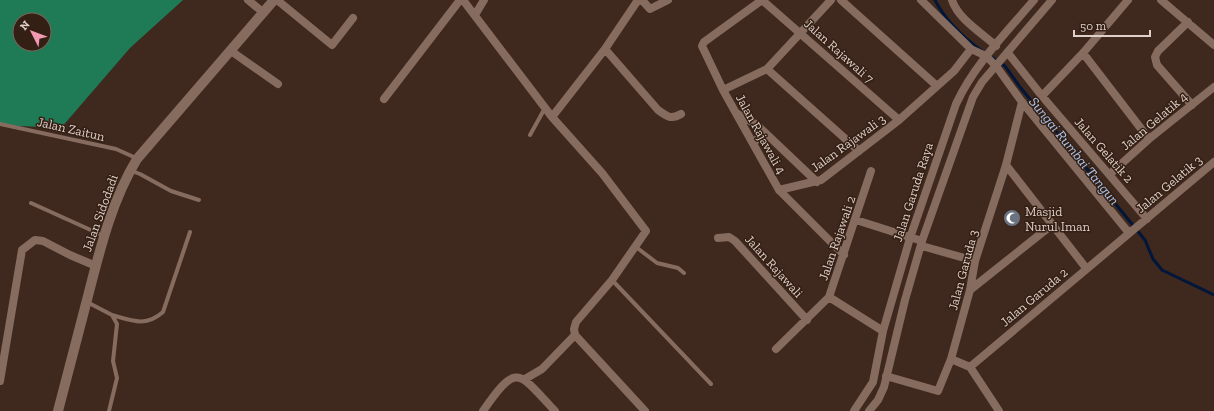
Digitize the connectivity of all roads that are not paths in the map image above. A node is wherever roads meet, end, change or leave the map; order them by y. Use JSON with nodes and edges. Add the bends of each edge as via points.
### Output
{"nodes":[{"id":1,"x":248,"y":0,"type":"edge"},
{"id":2,"x":275,"y":0,"type":"edge"},
{"id":3,"x":461,"y":0,"type":"edge"},
{"id":4,"x":484,"y":0,"type":"edge"},
{"id":5,"x":638,"y":0,"type":"edge"},
{"id":6,"x":642,"y":0,"type":"edge"},
{"id":7,"x":668,"y":0,"type":"edge"},
{"id":8,"x":762,"y":0,"type":"edge"},
{"id":9,"x":831,"y":0,"type":"edge"},
{"id":10,"x":841,"y":0,"type":"edge"},
{"id":11,"x":952,"y":0,"type":"edge"},
{"id":12,"x":1034,"y":0,"type":"edge"},
{"id":13,"x":1052,"y":0,"type":"edge"},
{"id":14,"x":1128,"y":0,"type":"edge"},
{"id":15,"x":1160,"y":0,"type":"edge"},
{"id":16,"x":924,"y":2,"type":"edge"},
{"id":17,"x":264,"y":13,"type":"junction"},
{"id":18,"x":475,"y":15,"type":"junction"},
{"id":19,"x":353,"y":18,"type":"dead end"},
{"id":20,"x":1188,"y":22,"type":"junction"},
{"id":21,"x":801,"y":32,"type":"junction"},
{"id":22,"x":1214,"y":45,"type":"edge"},
{"id":23,"x":994,"y":47,"type":"junction"},
{"id":24,"x":605,"y":49,"type":"junction"},
{"id":25,"x":972,"y":49,"type":"junction"},
{"id":26,"x":231,"y":51,"type":"junction"},
{"id":27,"x":1083,"y":53,"type":"junction"},
{"id":28,"x":1006,"y":55,"type":"junction"},
{"id":29,"x":986,"y":56,"type":"junction"},
{"id":30,"x":996,"y":66,"type":"junction"},
{"id":31,"x":767,"y":69,"type":"junction"},
{"id":32,"x":278,"y":84,"type":"dead end"},
{"id":33,"x":937,"y":86,"type":"junction"},
{"id":34,"x":1214,"y":87,"type":"edge"},
{"id":35,"x":723,"y":90,"type":"junction"},
{"id":36,"x":1042,"y":96,"type":"junction"},
{"id":37,"x":384,"y":99,"type":"dead end"},
{"id":38,"x":1022,"y":102,"type":"junction"},
{"id":39,"x":1192,"y":106,"type":"junction"},
{"id":40,"x":545,"y":108,"type":"junction"},
{"id":41,"x":736,"y":113,"type":"junction"},
{"id":42,"x":681,"y":114,"type":"dead end"},
{"id":43,"x":552,"y":117,"type":"junction"},
{"id":44,"x":899,"y":120,"type":"junction"},
{"id":45,"x":0,"y":124,"type":"edge"},
{"id":46,"x":530,"y":135,"type":"dead end"},
{"id":47,"x":768,"y":136,"type":"junction"},
{"id":48,"x":1149,"y":139,"type":"junction"},
{"id":49,"x":753,"y":143,"type":"junction"},
{"id":50,"x":859,"y":150,"type":"junction"},
{"id":51,"x":137,"y":159,"type":"junction"},
{"id":52,"x":1214,"y":162,"type":"edge"},
{"id":53,"x":1006,"y":164,"type":"junction"},
{"id":54,"x":129,"y":171,"type":"junction"},
{"id":55,"x":872,"y":171,"type":"dead end"},
{"id":56,"x":1110,"y":174,"type":"junction"},
{"id":57,"x":817,"y":182,"type":"junction"},
{"id":58,"x":779,"y":190,"type":"junction"},
{"id":59,"x":199,"y":200,"type":"dead end"},
{"id":60,"x":32,"y":203,"type":"dead end"},
{"id":61,"x":1147,"y":219,"type":"junction"},
{"id":62,"x":856,"y":220,"type":"junction"},
{"id":63,"x":1053,"y":224,"type":"junction"},
{"id":64,"x":190,"y":232,"type":"dead end"},
{"id":65,"x":1129,"y":233,"type":"junction"},
{"id":66,"x":104,"y":236,"type":"junction"},
{"id":67,"x":718,"y":238,"type":"dead end"},
{"id":68,"x":910,"y":238,"type":"junction"},
{"id":69,"x":922,"y":244,"type":"junction"},
{"id":70,"x":636,"y":247,"type":"junction"},
{"id":71,"x":844,"y":255,"type":"junction"},
{"id":72,"x":975,"y":261,"type":"junction"},
{"id":73,"x":96,"y":266,"type":"junction"},
{"id":74,"x":1086,"y":268,"type":"junction"},
{"id":75,"x":684,"y":273,"type":"dead end"},
{"id":76,"x":612,"y":280,"type":"junction"},
{"id":77,"x":970,"y":290,"type":"junction"},
{"id":78,"x":829,"y":297,"type":"junction"},
{"id":79,"x":86,"y":301,"type":"junction"},
{"id":80,"x":112,"y":315,"type":"junction"},
{"id":81,"x":808,"y":320,"type":"junction"},
{"id":82,"x":883,"y":331,"type":"junction"},
{"id":83,"x":575,"y":335,"type":"junction"},
{"id":84,"x":776,"y":349,"type":"dead end"},
{"id":85,"x":951,"y":359,"type":"junction"},
{"id":86,"x":970,"y":367,"type":"junction"},
{"id":87,"x":886,"y":376,"type":"junction"},
{"id":88,"x":525,"y":379,"type":"junction"},
{"id":89,"x":0,"y":381,"type":"edge"},
{"id":90,"x":711,"y":384,"type":"dead end"},
{"id":91,"x":58,"y":411,"type":"edge"},
{"id":92,"x":109,"y":411,"type":"edge"},
{"id":93,"x":483,"y":411,"type":"edge"},
{"id":94,"x":555,"y":411,"type":"edge"},
{"id":95,"x":645,"y":411,"type":"edge"},
{"id":96,"x":854,"y":411,"type":"edge"},
{"id":97,"x":869,"y":411,"type":"edge"},
{"id":98,"x":999,"y":411,"type":"edge"}],
"edges":[{"from":1,"to":17,"type":"street"},
{"from":2,"to":17,"type":"street","name":"Jalan Sidodadi"},
{"from":2,"to":19,"type":"street","via":[[332,45]]},
{"from":3,"to":18,"type":"street"},
{"from":3,"to":37,"type":"street"},
{"from":4,"to":18,"type":"street"},
{"from":5,"to":24,"type":"street"},
{"from":6,"to":7,"type":"street","via":[[650,9]]},
{"from":8,"to":21,"type":"street","name":"Jalan Rajawali 7"},
{"from":8,"to":35,"type":"street","name":"Jalan Rajawali 4","via":[[703,44]]},
{"from":9,"to":21,"type":"street"},
{"from":10,"to":33,"type":"street"},
{"from":11,"to":23,"type":"street","via":[[956,9]]},
{"from":12,"to":23,"type":"street","name":"Jalan Garuda Raya"},
{"from":13,"to":28,"type":"street"},
{"from":14,"to":27,"type":"street"},
{"from":15,"to":20,"type":"street"},
{"from":16,"to":25,"type":"street"},
{"from":17,"to":26,"type":"street","name":"Jalan Sidodadi"},
{"from":18,"to":40,"type":"street"},
{"from":20,"to":22,"type":"street"},
{"from":20,"to":39,"type":"street","via":[[1154,57],[1157,65]]},
{"from":21,"to":31,"type":"street"},
{"from":21,"to":44,"type":"street","name":"Jalan Rajawali 7"},
{"from":23,"to":29,"type":"street","name":"Jalan Garuda Raya"},
{"from":24,"to":42,"type":"street","via":[[658,110],[667,117]]},
{"from":24,"to":43,"type":"street"},
{"from":25,"to":29,"type":"street"},
{"from":25,"to":33,"type":"street","name":"Jalan Rajawali 3","via":[[954,71]]},
{"from":26,"to":32,"type":"street"},
{"from":26,"to":51,"type":"street","name":"Jalan Sidodadi"},
{"from":27,"to":36,"type":"street"},
{"from":27,"to":48,"type":"street"},
{"from":28,"to":30,"type":"street","name":"Jalan Garuda Raya"},
{"from":28,"to":36,"type":"street","name":"Jalan Gelatik 2"},
{"from":29,"to":30,"type":"street"},
{"from":29,"to":68,"type":"street","name":"Jalan Garuda Raya","via":[[963,89],[956,104]]},
{"from":30,"to":38,"type":"street"},
{"from":30,"to":69,"type":"street","name":"Jalan Garuda Raya","via":[[972,97]]},
{"from":31,"to":35,"type":"street"},
{"from":31,"to":50,"type":"street"},
{"from":33,"to":44,"type":"street","name":"Jalan Rajawali 3"},
{"from":34,"to":39,"type":"street","name":"Jalan Gelatik 4"},
{"from":35,"to":41,"type":"street","name":"Jalan Rajawali 4"},
{"from":36,"to":56,"type":"street","name":"Jalan Gelatik 2"},
{"from":38,"to":53,"type":"street","name":"Jalan Garuda 3"},
{"from":38,"to":65,"type":"street"},
{"from":39,"to":48,"type":"street","name":"Jalan Gelatik 4"},
{"from":40,"to":43,"type":"street"},
{"from":40,"to":46,"type":"lane"},
{"from":41,"to":47,"type":"street","via":[[757,125]]},
{"from":41,"to":49,"type":"street","name":"Jalan Rajawali 4"},
{"from":43,"to":70,"type":"street","via":[[602,173],[646,231]]},
{"from":44,"to":50,"type":"street","name":"Jalan Rajawali 3"},
{"from":45,"to":51,"type":"lane","name":"Jalan Zaitun","via":[[116,149]]},
{"from":47,"to":49,"type":"street","via":[[762,135]]},
{"from":47,"to":57,"type":"street"},
{"from":48,"to":56,"type":"street","name":"Jalan Gelatik 4"},
{"from":49,"to":58,"type":"street","name":"Jalan Rajawali 4"},
{"from":50,"to":57,"type":"street","name":"Jalan Rajawali 3"},
{"from":51,"to":54,"type":"street","name":"Jalan Sidodadi"},
{"from":52,"to":61,"type":"street","name":"Jalan Gelatik 3"},
{"from":53,"to":63,"type":"street"},
{"from":53,"to":72,"type":"street","name":"Jalan Garuda 3"},
{"from":54,"to":59,"type":"lane","via":[[140,174],[171,191]]},
{"from":54,"to":66,"type":"street","name":"Jalan Sidodadi"},
{"from":55,"to":62,"type":"street","name":"Jalan Rajawali 2"},
{"from":56,"to":61,"type":"street","name":"Jalan Gelatik 2"},
{"from":57,"to":58,"type":"street","name":"Jalan Rajawali 3"},
{"from":58,"to":71,"type":"street"},
{"from":60,"to":66,"type":"lane"},
{"from":61,"to":65,"type":"street","name":"Jalan Gelatik 3"},
{"from":62,"to":68,"type":"street"},
{"from":62,"to":71,"type":"street","name":"Jalan Rajawali 2"},
{"from":63,"to":74,"type":"street"},
{"from":63,"to":77,"type":"street"},
{"from":64,"to":80,"type":"lane","via":[[163,312],[154,319],[140,322]]},
{"from":65,"to":74,"type":"street","name":"Jalan Garuda 2"},
{"from":66,"to":73,"type":"street","name":"Jalan Sidodadi"},
{"from":67,"to":81,"type":"street","name":"Jalan Rajawali","via":[[729,237],[735,241]]},
{"from":68,"to":69,"type":"street"},
{"from":68,"to":82,"type":"street","name":"Jalan Garuda Raya"},
{"from":69,"to":72,"type":"street"},
{"from":69,"to":87,"type":"street","name":"Jalan Garuda Raya"},
{"from":70,"to":75,"type":"lane","via":[[657,262],[678,268]]},
{"from":70,"to":76,"type":"street"},
{"from":71,"to":78,"type":"street","name":"Jalan Rajawali 2"},
{"from":72,"to":77,"type":"street","name":"Jalan Garuda 3"},
{"from":73,"to":79,"type":"street","name":"Jalan Sidodadi"},
{"from":73,"to":89,"type":"street","via":[[43,241],[35,240],[22,250]]},
{"from":74,"to":86,"type":"street","name":"Jalan Garuda 2"},
{"from":76,"to":83,"type":"street","via":[[576,322]]},
{"from":76,"to":90,"type":"lane"},
{"from":77,"to":85,"type":"street","name":"Jalan Garuda 3"},
{"from":78,"to":81,"type":"street"},
{"from":78,"to":82,"type":"street","name":"Jalan Rajawali 2"},
{"from":79,"to":80,"type":"lane"},
{"from":79,"to":91,"type":"street","name":"Jalan Sidodadi"},
{"from":80,"to":92,"type":"lane","via":[[117,324],[113,361],[117,378]]},
{"from":81,"to":84,"type":"street"},
{"from":82,"to":96,"type":"street","name":"Jalan Garuda Raya","via":[[873,382]]},
{"from":83,"to":88,"type":"street","via":[[542,369]]},
{"from":83,"to":95,"type":"street"},
{"from":85,"to":86,"type":"street"},
{"from":85,"to":87,"type":"street","name":"Jalan Garuda 3","via":[[938,392]]},
{"from":86,"to":98,"type":"street"},
{"from":87,"to":97,"type":"street","name":"Jalan Garuda Raya","via":[[878,400]]},
{"from":88,"to":93,"type":"street","via":[[517,376],[510,378]]},
{"from":88,"to":94,"type":"street"}]}
